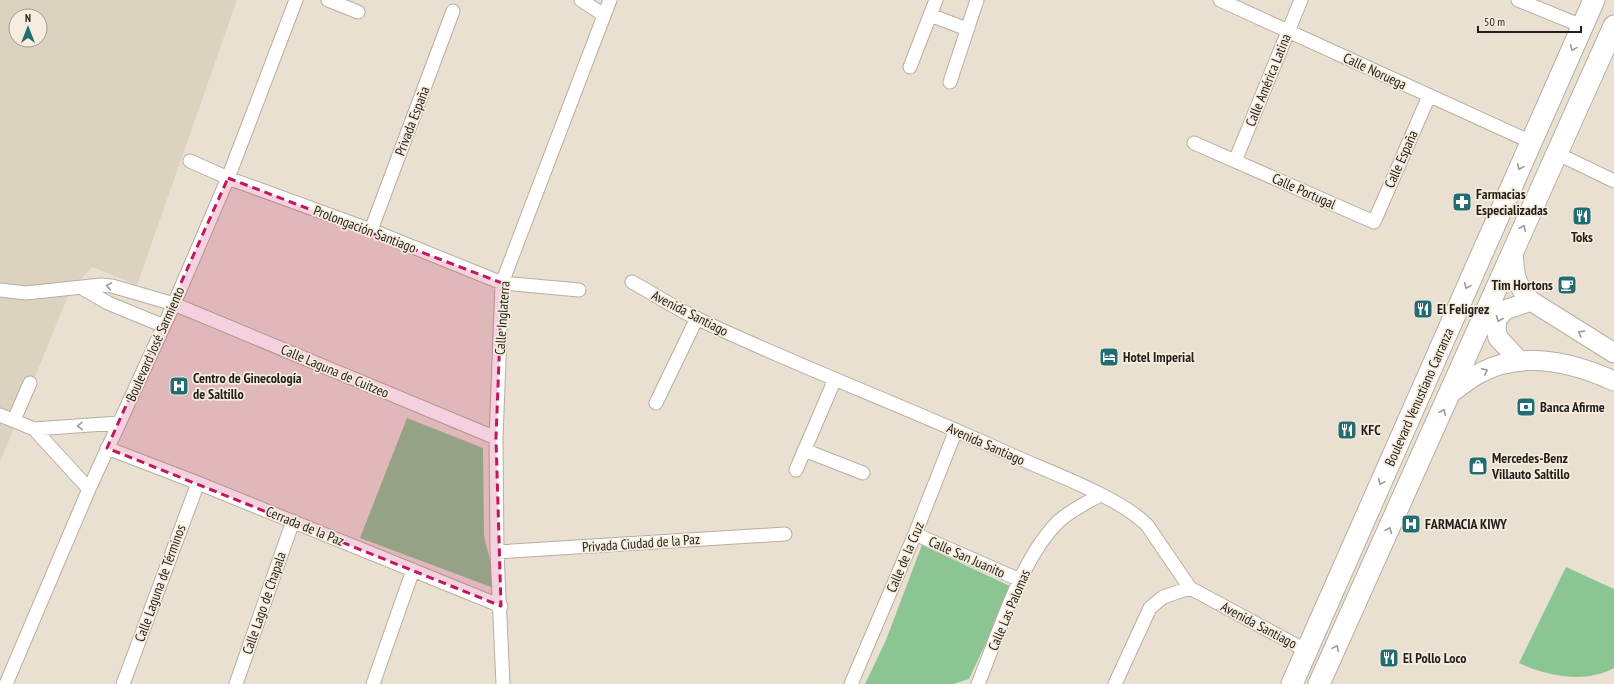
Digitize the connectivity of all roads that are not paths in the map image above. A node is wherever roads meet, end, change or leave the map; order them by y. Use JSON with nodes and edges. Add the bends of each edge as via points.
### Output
{"nodes":[{"id":1,"x":296,"y":0,"type":"edge"},
{"id":2,"x":328,"y":0,"type":"edge"},
{"id":3,"x":581,"y":0,"type":"edge"},
{"id":4,"x":610,"y":0,"type":"edge"},
{"id":5,"x":936,"y":0,"type":"edge"},
{"id":6,"x":977,"y":0,"type":"edge"},
{"id":7,"x":1220,"y":0,"type":"edge"},
{"id":8,"x":1301,"y":0,"type":"edge"},
{"id":9,"x":1518,"y":0,"type":"edge"},
{"id":10,"x":1594,"y":0,"type":"edge"},
{"id":11,"x":453,"y":11,"type":"dead end"},
{"id":12,"x":358,"y":12,"type":"dead end"},
{"id":13,"x":604,"y":14,"type":"junction"},
{"id":14,"x":930,"y":15,"type":"junction"},
{"id":15,"x":1582,"y":26,"type":"junction"},
{"id":16,"x":1614,"y":26,"type":"edge"},
{"id":17,"x":967,"y":29,"type":"junction"},
{"id":18,"x":1288,"y":31,"type":"junction"},
{"id":19,"x":910,"y":67,"type":"dead end"},
{"id":20,"x":950,"y":82,"type":"dead end"},
{"id":21,"x":1429,"y":96,"type":"junction"},
{"id":22,"x":1531,"y":142,"type":"junction"},
{"id":23,"x":1194,"y":143,"type":"dead end"},
{"id":24,"x":1556,"y":153,"type":"junction"},
{"id":25,"x":190,"y":161,"type":"dead end"},
{"id":26,"x":1235,"y":161,"type":"junction"},
{"id":27,"x":228,"y":178,"type":"junction"},
{"id":28,"x":1614,"y":181,"type":"edge"},
{"id":29,"x":1374,"y":222,"type":"joint"},
{"id":30,"x":371,"y":230,"type":"junction"},
{"id":31,"x":1513,"y":252,"type":"junction"},
{"id":32,"x":502,"y":282,"type":"junction"},
{"id":33,"x":632,"y":282,"type":"dead end"},
{"id":34,"x":82,"y":288,"type":"junction"},
{"id":35,"x":0,"y":290,"type":"edge"},
{"id":36,"x":579,"y":290,"type":"dead end"},
{"id":37,"x":128,"y":291,"type":"junction"},
{"id":38,"x":1531,"y":301,"type":"junction"},
{"id":39,"x":174,"y":304,"type":"junction"},
{"id":40,"x":122,"y":309,"type":"junction"},
{"id":41,"x":697,"y":318,"type":"junction"},
{"id":42,"x":164,"y":326,"type":"junction"},
{"id":43,"x":1614,"y":353,"type":"edge"},
{"id":44,"x":1519,"y":360,"type":"junction"},
{"id":45,"x":835,"y":379,"type":"junction"},
{"id":46,"x":1614,"y":381,"type":"edge"},
{"id":47,"x":30,"y":383,"type":"dead end"},
{"id":48,"x":1452,"y":392,"type":"junction"},
{"id":49,"x":656,"y":404,"type":"dead end"},
{"id":50,"x":0,"y":415,"type":"edge"},
{"id":51,"x":14,"y":420,"type":"junction"},
{"id":52,"x":119,"y":424,"type":"junction"},
{"id":53,"x":34,"y":429,"type":"junction"},
{"id":54,"x":956,"y":430,"type":"junction"},
{"id":55,"x":496,"y":438,"type":"junction"},
{"id":56,"x":107,"y":448,"type":"junction"},
{"id":57,"x":804,"y":450,"type":"junction"},
{"id":58,"x":796,"y":470,"type":"dead end"},
{"id":59,"x":863,"y":473,"type":"dead end"},
{"id":60,"x":198,"y":483,"type":"junction"},
{"id":61,"x":89,"y":489,"type":"junction"},
{"id":62,"x":1100,"y":495,"type":"junction"},
{"id":63,"x":293,"y":521,"type":"junction"},
{"id":64,"x":785,"y":534,"type":"dead end"},
{"id":65,"x":915,"y":534,"type":"junction"},
{"id":66,"x":497,"y":552,"type":"junction"},
{"id":67,"x":413,"y":570,"type":"junction"},
{"id":68,"x":1020,"y":580,"type":"junction"},
{"id":69,"x":1190,"y":588,"type":"junction"},
{"id":70,"x":501,"y":606,"type":"junction"},
{"id":71,"x":1307,"y":651,"type":"junction"},
{"id":72,"x":6,"y":684,"type":"edge"},
{"id":73,"x":123,"y":684,"type":"edge"},
{"id":74,"x":236,"y":684,"type":"edge"},
{"id":75,"x":373,"y":684,"type":"edge"},
{"id":76,"x":503,"y":684,"type":"edge"},
{"id":77,"x":851,"y":684,"type":"edge"},
{"id":78,"x":978,"y":684,"type":"edge"},
{"id":79,"x":1115,"y":684,"type":"edge"},
{"id":80,"x":1292,"y":684,"type":"edge"},
{"id":81,"x":1320,"y":684,"type":"edge"}],
"edges":[{"from":1,"to":27,"type":"street","name":"Boulevard José Sarmiento"},
{"from":2,"to":12,"type":"street"},
{"from":3,"to":13,"type":"street"},
{"from":4,"to":13,"type":"street","name":"Calle Inglaterra"},
{"from":5,"to":14,"type":"street"},
{"from":6,"to":17,"type":"street"},
{"from":7,"to":18,"type":"street","name":"Calle Noruega"},
{"from":8,"to":18,"type":"street","name":"Calle América Latina"},
{"from":9,"to":15,"type":"street"},
{"from":10,"to":15,"type":"main road","name":"Boulevard Venustiano Carranza"},
{"from":11,"to":30,"type":"street","name":"Privada España"},
{"from":13,"to":32,"type":"street","name":"Calle Inglaterra"},
{"from":14,"to":17,"type":"street"},
{"from":14,"to":19,"type":"street"},
{"from":15,"to":22,"type":"main road","name":"Boulevard Venustiano Carranza","one_way":true},
{"from":16,"to":24,"type":"main road","name":"Boulevard Venustiano Carranza"},
{"from":17,"to":20,"type":"street"},
{"from":18,"to":21,"type":"street","name":"Calle Noruega"},
{"from":18,"to":26,"type":"street","name":"Calle América Latina"},
{"from":21,"to":22,"type":"street","name":"Calle Noruega"},
{"from":21,"to":29,"type":"street","name":"Calle España"},
{"from":22,"to":71,"type":"main road","name":"Boulevard Venustiano Carranza","one_way":true},
{"from":23,"to":26,"type":"street","name":"Calle Portugal"},
{"from":24,"to":28,"type":"street"},
{"from":31,"to":24,"type":"main road","name":"Boulevard Venustiano Carranza","one_way":true},
{"from":25,"to":27,"type":"street","name":"Prolongación Santiago"},
{"from":26,"to":29,"type":"street","name":"Calle Portugal"},
{"from":27,"to":30,"type":"street","name":"Prolongación Santiago"},
{"from":27,"to":39,"type":"street","name":"Boulevard José Sarmiento"},
{"from":30,"to":32,"type":"street","name":"Prolongación Santiago"},
{"from":31,"to":38,"type":"street","via":[[1515,278],[1520,289]]},
{"from":31,"to":48,"type":"main road","name":"Boulevard Venustiano Carranza"},
{"from":32,"to":36,"type":"street","name":"Prolongación Santiago"},
{"from":32,"to":55,"type":"street","name":"Calle Inglaterra"},
{"from":33,"to":41,"type":"street","name":"Avenida Santiago"},
{"from":34,"to":35,"type":"street","name":"Calle Laguna de Cuitzeo","via":[[26,293]]},
{"from":37,"to":34,"type":"street","name":"Calle Laguna de Cuitzeo","one_way":true,"via":[[100,285]]},
{"from":34,"to":40,"type":"street"},
{"from":37,"to":39,"type":"street","name":"Calle Laguna de Cuitzeo"},
{"from":37,"to":40,"type":"street"},
{"from":43,"to":38,"type":"street","one_way":true},
{"from":38,"to":44,"type":"street","one_way":true,"via":[[1504,310],[1497,319],[1498,338]]},
{"from":39,"to":42,"type":"street","name":"Boulevard José Sarmiento"},
{"from":39,"to":55,"type":"street","name":"Calle Laguna de Cuitzeo"},
{"from":40,"to":42,"type":"street"},
{"from":41,"to":45,"type":"street","name":"Avenida Santiago"},
{"from":41,"to":49,"type":"street"},
{"from":42,"to":52,"type":"street","name":"Boulevard José Sarmiento"},
{"from":44,"to":46,"type":"street","via":[[1539,359],[1562,364]]},
{"from":48,"to":44,"type":"street","one_way":true,"via":[[1480,373]]},
{"from":45,"to":54,"type":"street","name":"Avenida Santiago"},
{"from":45,"to":57,"type":"street"},
{"from":47,"to":51,"type":"street"},
{"from":81,"to":48,"type":"main road","name":"Boulevard Venustiano Carranza","one_way":true},
{"from":50,"to":51,"type":"street"},
{"from":51,"to":53,"type":"street"},
{"from":52,"to":53,"type":"street","one_way":true},
{"from":52,"to":56,"type":"street","name":"Boulevard José Sarmiento"},
{"from":53,"to":61,"type":"street"},
{"from":54,"to":62,"type":"street","name":"Avenida Santiago"},
{"from":54,"to":65,"type":"street","name":"Calle de la Cruz"},
{"from":55,"to":66,"type":"street","name":"Calle Inglaterra"},
{"from":56,"to":60,"type":"street","name":"Cerrada de la Paz"},
{"from":56,"to":61,"type":"street","name":"Boulevard José Sarmiento"},
{"from":57,"to":58,"type":"street"},
{"from":57,"to":59,"type":"street"},
{"from":60,"to":63,"type":"street","name":"Cerrada de la Paz"},
{"from":60,"to":73,"type":"street","name":"Calle Laguna de Términos"},
{"from":61,"to":72,"type":"street","name":"Boulevard José Sarmiento"},
{"from":62,"to":68,"type":"street","name":"Calle Las Palomas","via":[[1060,520],[1048,533]]},
{"from":62,"to":69,"type":"street","name":"Avenida Santiago","via":[[1139,517],[1147,525]]},
{"from":63,"to":67,"type":"street","name":"Cerrada de la Paz"},
{"from":63,"to":74,"type":"street","name":"Calle Lago de Chapala"},
{"from":64,"to":66,"type":"street","name":"Privada Ciudad de la Paz"},
{"from":65,"to":68,"type":"street","name":"Calle San Juanito"},
{"from":65,"to":77,"type":"street","name":"Calle de la Cruz"},
{"from":66,"to":70,"type":"street","name":"Calle Inglaterra"},
{"from":67,"to":70,"type":"street","name":"Cerrada de la Paz"},
{"from":67,"to":75,"type":"street"},
{"from":68,"to":78,"type":"street","name":"Calle Las Palomas"},
{"from":69,"to":71,"type":"street","name":"Avenida Santiago"},
{"from":69,"to":79,"type":"street","via":[[1163,598],[1150,608]]},
{"from":70,"to":76,"type":"street","name":"Calle Inglaterra"},
{"from":71,"to":80,"type":"main road","name":"Boulevard Venustiano Carranza"}]}
